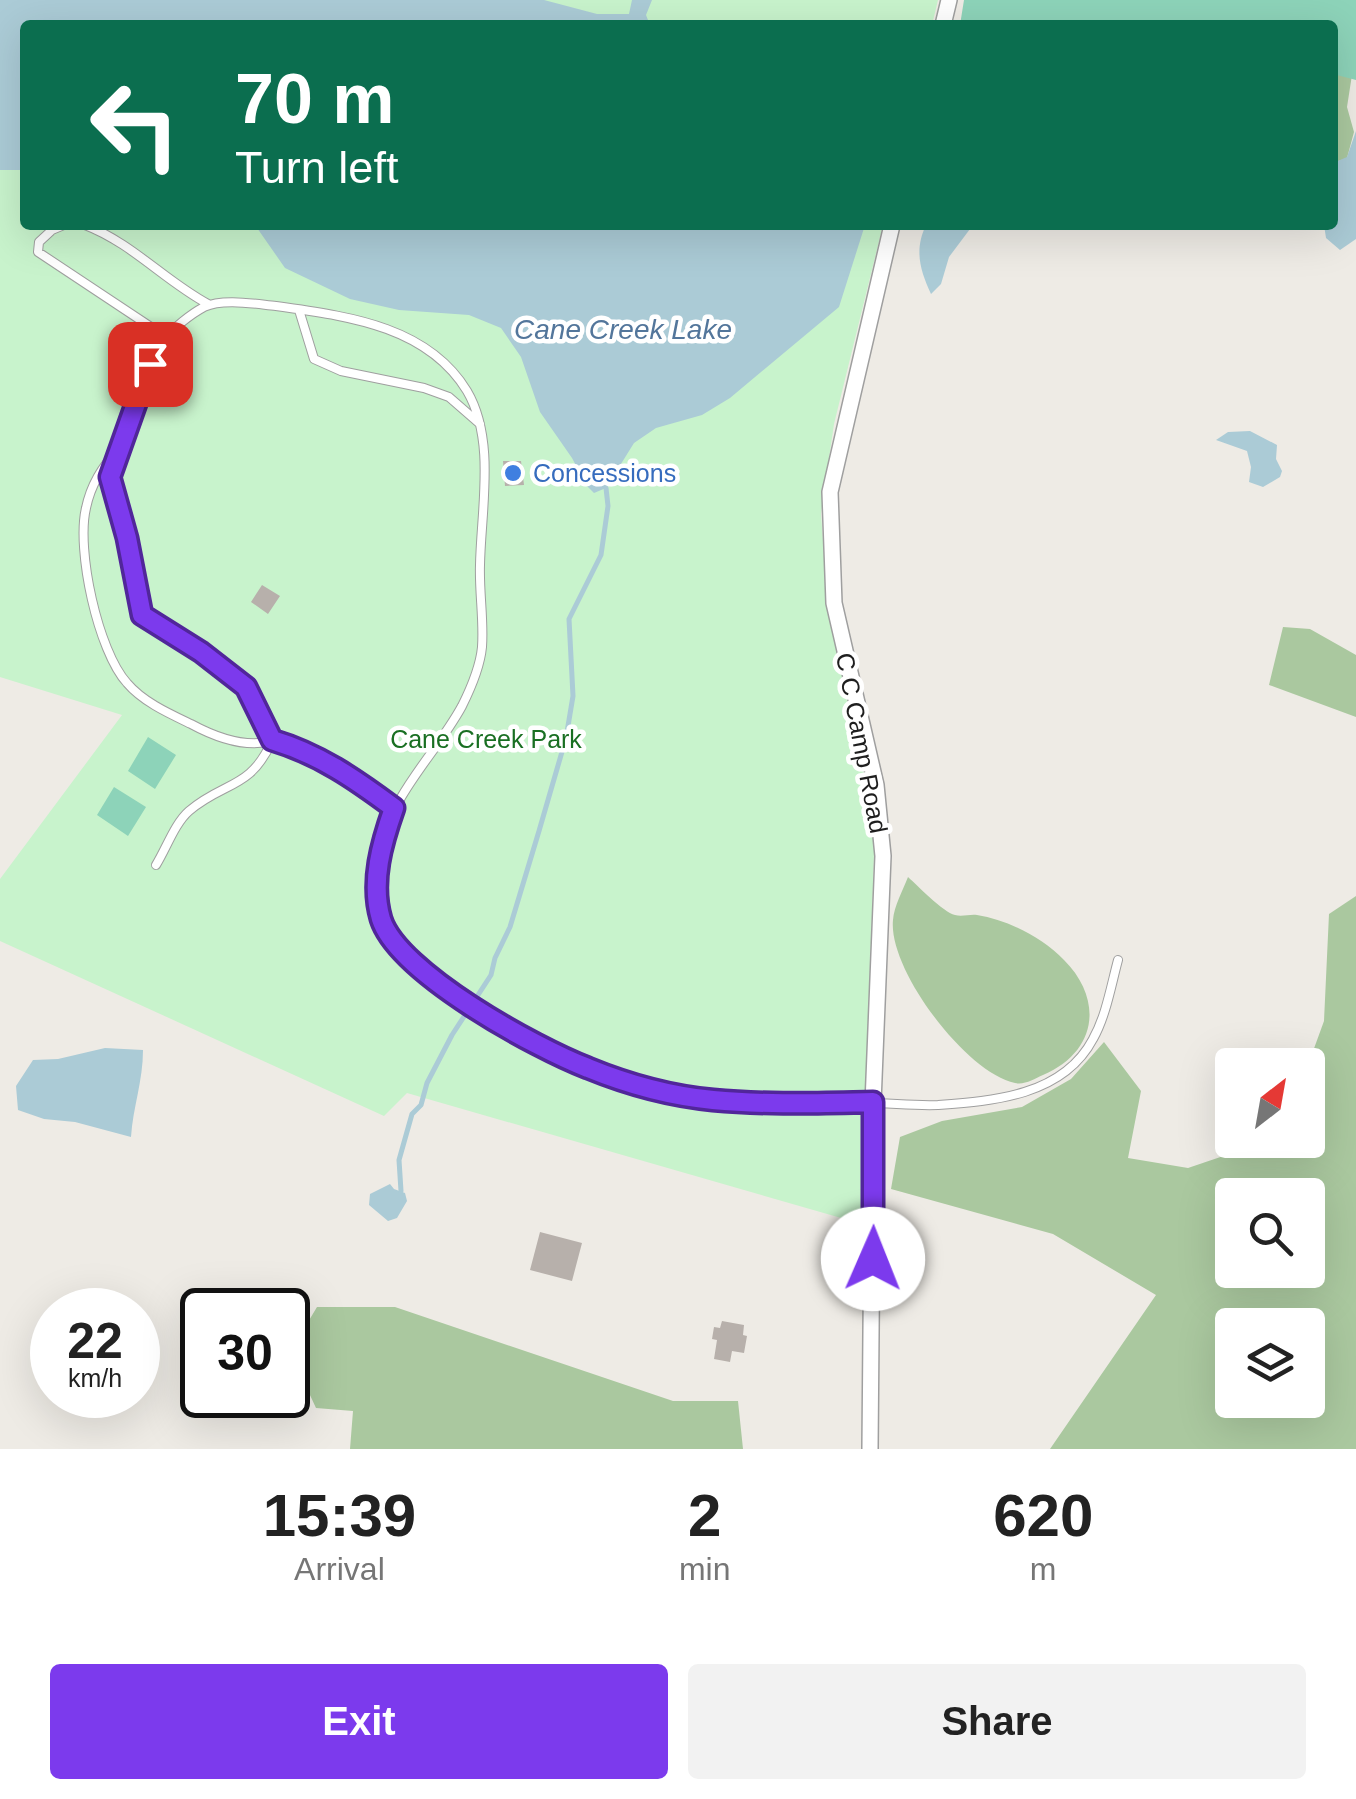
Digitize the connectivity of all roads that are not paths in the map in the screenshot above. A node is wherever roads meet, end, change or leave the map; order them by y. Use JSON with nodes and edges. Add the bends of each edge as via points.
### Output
{"nodes":[{"id":1,"x":52,"y":230,"type":"edge"},
{"id":2,"x":96,"y":230,"type":"edge"},
{"id":3,"x":891,"y":230,"type":"edge"},
{"id":4,"x":208,"y":304,"type":"junction"},
{"id":5,"x":299,"y":310,"type":"junction"},
{"id":6,"x":166,"y":338,"type":"junction"},
{"id":7,"x":480,"y":424,"type":"junction"},
{"id":8,"x":119,"y":449,"type":"junction"},
{"id":9,"x":272,"y":740,"type":"junction"},
{"id":10,"x":394,"y":808,"type":"junction"},
{"id":11,"x":156,"y":865,"type":"dead end"},
{"id":12,"x":1118,"y":960,"type":"dead end"},
{"id":13,"x":873,"y":1102,"type":"junction"},
{"id":14,"x":870,"y":1449,"type":"edge"}],
"edges":[{"from":1,"to":6,"type":"lane","via":[[38,252]]},
{"from":2,"to":4,"type":"lane"},
{"from":3,"to":13,"type":"street","name":"C C Camp Road","via":[[830,492],[834,603],[876,785],[883,856]]},
{"from":4,"to":5,"type":"lane"},
{"from":4,"to":6,"type":"lane"},
{"from":5,"to":7,"type":"lane","via":[[356,319],[445,361]]},
{"from":5,"to":7,"type":"lane","via":[[314,359],[341,372],[424,388],[449,398]]},
{"from":6,"to":8,"type":"lane"},
{"from":7,"to":10,"type":"lane","via":[[477,672]]},
{"from":8,"to":9,"type":"lane","via":[[110,477],[142,615],[246,687]]},
{"from":8,"to":9,"type":"lane","via":[[101,467],[85,509],[83,556],[102,638],[127,683],[161,709],[212,736]]},
{"from":9,"to":10,"type":"lane","via":[[336,766]]},
{"from":9,"to":11,"type":"lane","via":[[262,763],[245,778],[187,812]]},
{"from":10,"to":13,"type":"lane","via":[[381,846],[382,920],[405,955],[530,1041],[655,1090],[712,1100]]},
{"from":12,"to":13,"type":"lane","via":[[1092,1041],[1078,1060],[1034,1090],[925,1106]]},
{"from":13,"to":14,"type":"street","name":"C C Camp Road"}]}
